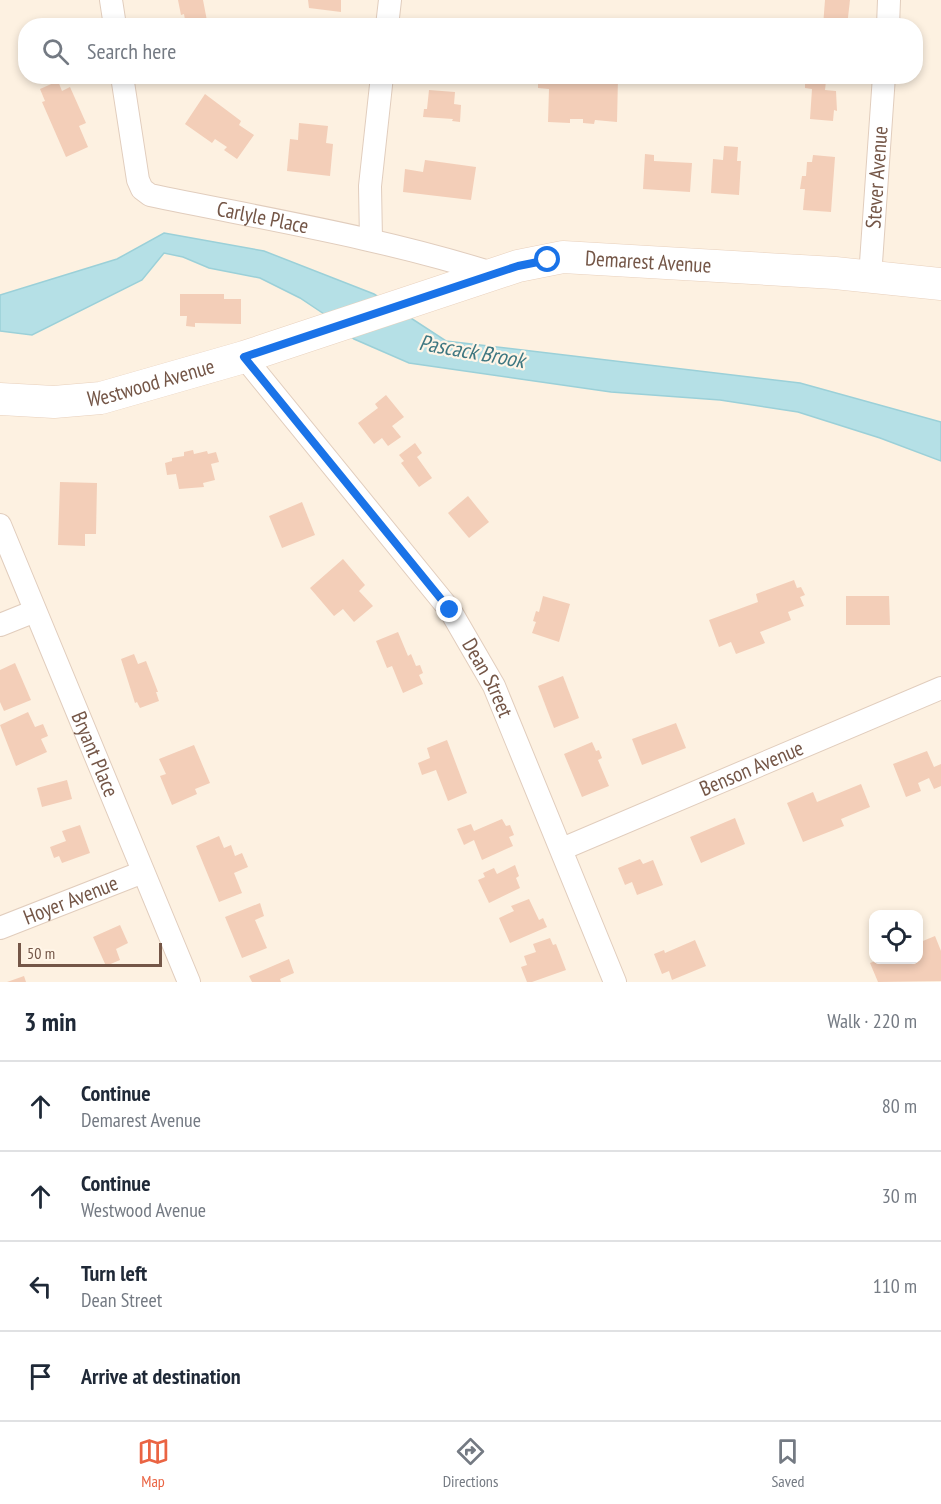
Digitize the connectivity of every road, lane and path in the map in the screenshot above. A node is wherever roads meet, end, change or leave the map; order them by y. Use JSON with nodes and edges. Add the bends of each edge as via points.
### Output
{"nodes":[{"id":1,"x":111,"y":0,"type":"edge"},
{"id":2,"x":390,"y":0,"type":"edge"},
{"id":3,"x":890,"y":0,"type":"edge"},
{"id":4,"x":113,"y":18,"type":"edge"},
{"id":5,"x":388,"y":18,"type":"edge"},
{"id":6,"x":889,"y":18,"type":"edge"},
{"id":7,"x":123,"y":84,"type":"edge"},
{"id":8,"x":381,"y":84,"type":"edge"},
{"id":9,"x":883,"y":84,"type":"edge"},
{"id":10,"x":371,"y":240,"type":"junction"},
{"id":11,"x":495,"y":274,"type":"junction"},
{"id":12,"x":870,"y":277,"type":"junction"},
{"id":13,"x":941,"y":284,"type":"edge"},
{"id":14,"x":331,"y":328,"type":"joint"},
{"id":15,"x":244,"y":357,"type":"junction"},
{"id":16,"x":0,"y":399,"type":"edge"},
{"id":17,"x":0,"y":525,"type":"edge"},
{"id":18,"x":35,"y":611,"type":"junction"},
{"id":19,"x":0,"y":625,"type":"edge"},
{"id":20,"x":941,"y":688,"type":"edge"},
{"id":21,"x":562,"y":849,"type":"junction"},
{"id":22,"x":143,"y":872,"type":"junction"},
{"id":23,"x":0,"y":928,"type":"edge"},
{"id":24,"x":189,"y":982,"type":"edge"},
{"id":25,"x":615,"y":982,"type":"edge"}],
"edges":[{"from":1,"to":4,"type":"street"},
{"from":2,"to":5,"type":"street"},
{"from":3,"to":6,"type":"street"},
{"from":7,"to":10,"type":"street","name":"Carlyle Place","via":[[138,180],[150,195]]},
{"from":8,"to":10,"type":"street","via":[[370,186]]},
{"from":9,"to":12,"type":"street","name":"Stever Avenue"},
{"from":10,"to":11,"type":"street","name":"Carlyle Place"},
{"from":11,"to":12,"type":"street","name":"Demarest Avenue","via":[[563,257]]},
{"from":11,"to":14,"type":"street","name":"Demarest Avenue"},
{"from":12,"to":13,"type":"street","name":"Demarest Avenue"},
{"from":14,"to":15,"type":"street","name":"Westwood Avenue"},
{"from":15,"to":16,"type":"street","name":"Westwood Avenue","via":[[101,398],[54,402]]},
{"from":15,"to":21,"type":"street","name":"Dean Street","via":[[450,610],[494,686]]},
{"from":17,"to":18,"type":"street","name":"Bryant Place"},
{"from":18,"to":19,"type":"street"},
{"from":18,"to":22,"type":"street","name":"Bryant Place"},
{"from":20,"to":21,"type":"street","name":"Benson Avenue"},
{"from":21,"to":25,"type":"street","name":"Dean Street"},
{"from":22,"to":23,"type":"street","name":"Hoyer Avenue"},
{"from":22,"to":24,"type":"street","name":"Bryant Place"}]}
